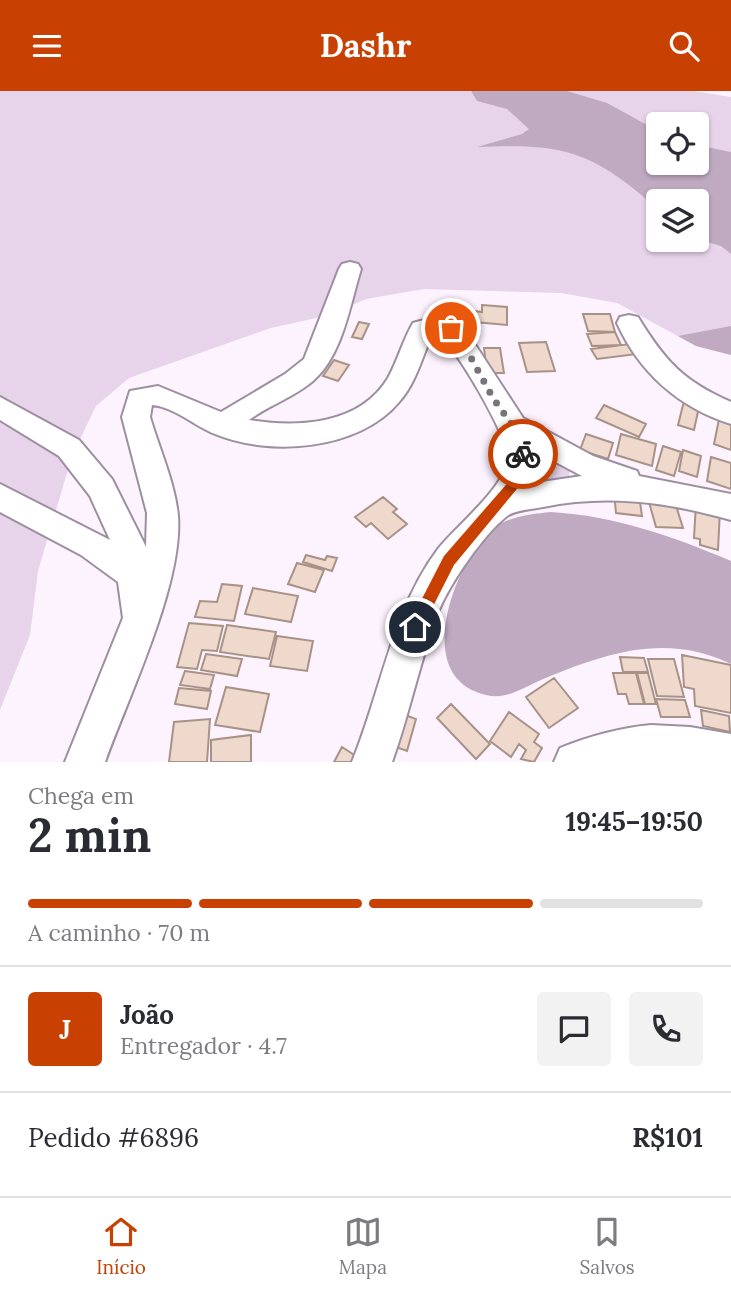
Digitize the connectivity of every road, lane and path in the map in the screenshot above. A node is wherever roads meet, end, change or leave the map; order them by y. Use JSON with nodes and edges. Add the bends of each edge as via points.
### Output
{"nodes":[{"id":1,"x":350,"y":269,"type":"dead end"},
{"id":2,"x":629,"y":323,"type":"dead end"},
{"id":3,"x":0,"y":407,"type":"edge"},
{"id":4,"x":731,"y":414,"type":"edge"},
{"id":5,"x":510,"y":421,"type":"junction"},
{"id":6,"x":224,"y":426,"type":"junction"},
{"id":7,"x":645,"y":486,"type":"junction"},
{"id":8,"x":0,"y":497,"type":"edge"},
{"id":9,"x":495,"y":505,"type":"junction"},
{"id":10,"x":731,"y":507,"type":"edge"},
{"id":11,"x":136,"y":576,"type":"junction"},
{"id":12,"x":139,"y":622,"type":"junction"},
{"id":13,"x":731,"y":754,"type":"edge"},
{"id":14,"x":85,"y":762,"type":"edge"},
{"id":15,"x":372,"y":762,"type":"edge"},
{"id":16,"x":573,"y":762,"type":"edge"}],
"edges":[{"from":1,"to":6,"type":"street","via":[[314,364],[243,407]]},
{"from":2,"to":4,"type":"street","via":[[655,367],[683,389]]},
{"from":3,"to":11,"type":"street","via":[[53,435],[83,463],[121,523]]},
{"from":5,"to":6,"type":"street","via":[[458,334],[433,326],[420,331],[413,355],[390,395],[354,423],[292,433]]},
{"from":5,"to":7,"type":"street","via":[[583,464]]},
{"from":5,"to":9,"type":"street","via":[[523,452],[521,470]]},
{"from":6,"to":12,"type":"street","via":[[158,395],[143,395],[137,401],[139,428],[163,524],[158,570]]},
{"from":7,"to":9,"type":"street","via":[[583,487]]},
{"from":7,"to":10,"type":"street"},
{"from":8,"to":11,"type":"street","via":[[92,545]]},
{"from":9,"to":15,"type":"street","via":[[449,561],[423,607]]},
{"from":11,"to":12,"type":"street"},
{"from":12,"to":14,"type":"street"},
{"from":13,"to":16,"type":"street","via":[[688,745],[636,744]]}]}
